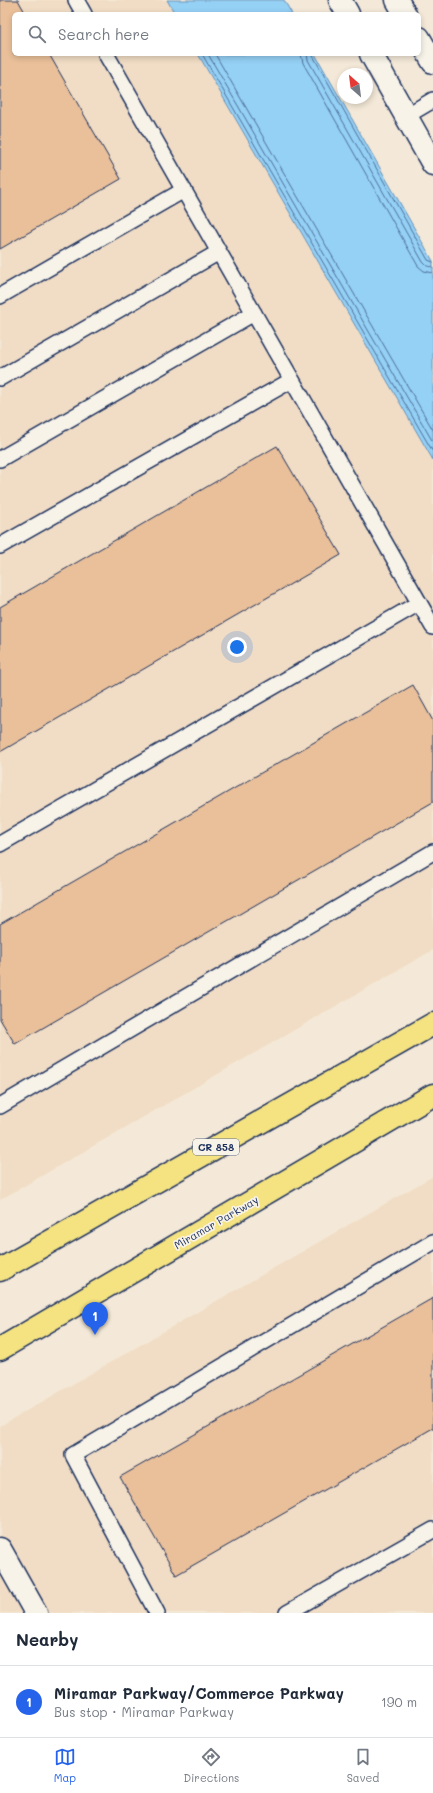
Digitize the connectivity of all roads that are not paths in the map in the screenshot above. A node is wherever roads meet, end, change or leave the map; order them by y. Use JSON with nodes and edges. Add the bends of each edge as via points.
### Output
{"nodes":[{"id":1,"x":76,"y":0,"type":"edge"},
{"id":2,"x":340,"y":0,"type":"edge"},
{"id":3,"x":397,"y":0,"type":"edge"},
{"id":4,"x":83,"y":12,"type":"edge"},
{"id":5,"x":347,"y":12,"type":"edge"},
{"id":6,"x":404,"y":12,"type":"edge"},
{"id":7,"x":421,"y":41,"type":"edge"},
{"id":8,"x":107,"y":56,"type":"edge"},
{"id":9,"x":372,"y":56,"type":"edge"},
{"id":10,"x":433,"y":62,"type":"edge"},
{"id":11,"x":433,"y":100,"type":"edge"},
{"id":12,"x":406,"y":116,"type":"junction"},
{"id":13,"x":433,"y":164,"type":"edge"},
{"id":14,"x":184,"y":190,"type":"junction"},
{"id":15,"x":219,"y":252,"type":"junction"},
{"id":16,"x":0,"y":296,"type":"edge"},
{"id":17,"x":254,"y":313,"type":"junction"},
{"id":18,"x":0,"y":378,"type":"edge"},
{"id":19,"x":292,"y":380,"type":"junction"},
{"id":20,"x":0,"y":459,"type":"edge"},
{"id":21,"x":0,"y":546,"type":"edge"},
{"id":22,"x":419,"y":603,"type":"junction"},
{"id":23,"x":433,"y":627,"type":"edge"},
{"id":24,"x":0,"y":844,"type":"edge"},
{"id":25,"x":433,"y":852,"type":"edge"},
{"id":26,"x":433,"y":1024,"type":"edge"},
{"id":27,"x":433,"y":1095,"type":"edge"},
{"id":28,"x":0,"y":1106,"type":"edge"},
{"id":29,"x":433,"y":1242,"type":"edge"},
{"id":30,"x":0,"y":1270,"type":"edge"},
{"id":31,"x":0,"y":1349,"type":"edge"},
{"id":32,"x":433,"y":1530,"type":"edge"},
{"id":33,"x":0,"y":1549,"type":"edge"},
{"id":34,"x":36,"y":1613,"type":"edge"},
{"id":35,"x":157,"y":1613,"type":"edge"},
{"id":36,"x":287,"y":1613,"type":"edge"}],
"edges":[{"from":1,"to":4,"type":"lane"},
{"from":2,"to":5,"type":"main road"},
{"from":3,"to":6,"type":"main road"},
{"from":7,"to":10,"type":"main road"},
{"from":8,"to":14,"type":"lane"},
{"from":9,"to":12,"type":"main road"},
{"from":11,"to":12,"type":"lane"},
{"from":12,"to":13,"type":"main road"},
{"from":14,"to":15,"type":"lane"},
{"from":14,"to":16,"type":"lane"},
{"from":15,"to":17,"type":"lane"},
{"from":15,"to":18,"type":"lane"},
{"from":17,"to":19,"type":"lane"},
{"from":17,"to":20,"type":"lane"},
{"from":19,"to":21,"type":"lane"},
{"from":19,"to":22,"type":"lane"},
{"from":22,"to":23,"type":"lane"},
{"from":22,"to":24,"type":"lane"},
{"from":25,"to":28,"type":"lane"},
{"from":26,"to":30,"type":"main road","number":"CR 858"},
{"from":27,"to":31,"type":"main road","name":"Miramar Parkway"},
{"from":29,"to":35,"type":"lane","via":[[73,1456]]},
{"from":32,"to":36,"type":"lane"},
{"from":33,"to":34,"type":"main road"}]}
